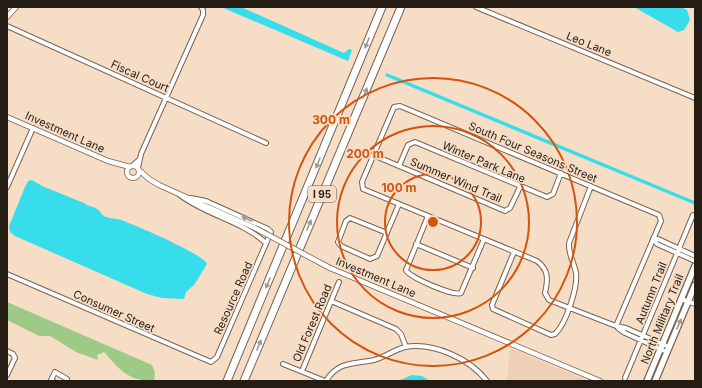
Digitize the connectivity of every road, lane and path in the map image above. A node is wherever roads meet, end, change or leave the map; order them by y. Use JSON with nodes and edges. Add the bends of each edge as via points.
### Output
{"nodes":[{"id":1,"x":16,"y":7,"type":"edge"},
{"id":2,"x":382,"y":7,"type":"edge"},
{"id":3,"x":401,"y":7,"type":"edge"},
{"id":4,"x":476,"y":7,"type":"edge"},
{"id":5,"x":202,"y":8,"type":"edge"},
{"id":6,"x":7,"y":17,"type":"edge"},
{"id":7,"x":7,"y":26,"type":"edge"},
{"id":8,"x":166,"y":98,"type":"junction"},
{"id":9,"x":695,"y":98,"type":"edge"},
{"id":10,"x":7,"y":117,"type":"edge"},
{"id":11,"x":33,"y":128,"type":"junction"},
{"id":12,"x":266,"y":143,"type":"dead end"},
{"id":13,"x":373,"y":155,"type":"junction"},
{"id":14,"x":139,"y":160,"type":"junction"},
{"id":15,"x":115,"y":163,"type":"junction"},
{"id":16,"x":131,"y":166,"type":"junction"},
{"id":17,"x":399,"y":166,"type":"junction"},
{"id":18,"x":138,"y":169,"type":"junction"},
{"id":19,"x":127,"y":173,"type":"junction"},
{"id":20,"x":561,"y":173,"type":"junction"},
{"id":21,"x":136,"y":177,"type":"junction"},
{"id":22,"x":149,"y":179,"type":"junction"},
{"id":23,"x":592,"y":186,"type":"junction"},
{"id":24,"x":7,"y":187,"type":"edge"},
{"id":25,"x":520,"y":187,"type":"junction"},
{"id":26,"x":176,"y":193,"type":"junction"},
{"id":27,"x":187,"y":198,"type":"junction"},
{"id":28,"x":399,"y":204,"type":"junction"},
{"id":29,"x":693,"y":215,"type":"dead end"},
{"id":30,"x":428,"y":216,"type":"junction"},
{"id":31,"x":387,"y":233,"type":"junction"},
{"id":32,"x":484,"y":239,"type":"junction"},
{"id":33,"x":653,"y":239,"type":"junction"},
{"id":34,"x":266,"y":243,"type":"junction"},
{"id":35,"x":416,"y":244,"type":"junction"},
{"id":36,"x":678,"y":251,"type":"junction"},
{"id":37,"x":514,"y":252,"type":"junction"},
{"id":38,"x":695,"y":256,"type":"edge"},
{"id":39,"x":695,"y":261,"type":"edge"},
{"id":40,"x":695,"y":266,"type":"edge"},
{"id":41,"x":473,"y":268,"type":"junction"},
{"id":42,"x":7,"y":274,"type":"edge"},
{"id":43,"x":339,"y":282,"type":"dead end"},
{"id":44,"x":695,"y":285,"type":"edge"},
{"id":45,"x":681,"y":298,"type":"junction"},
{"id":46,"x":331,"y":301,"type":"junction"},
{"id":47,"x":688,"y":302,"type":"junction"},
{"id":48,"x":695,"y":304,"type":"edge"},
{"id":49,"x":568,"y":308,"type":"junction"},
{"id":50,"x":616,"y":326,"type":"junction"},
{"id":51,"x":642,"y":338,"type":"junction"},
{"id":52,"x":662,"y":346,"type":"junction"},
{"id":53,"x":406,"y":347,"type":"junction"},
{"id":54,"x":668,"y":349,"type":"junction"},
{"id":55,"x":7,"y":351,"type":"edge"},
{"id":56,"x":215,"y":360,"type":"joint"},
{"id":57,"x":284,"y":364,"type":"dead end"},
{"id":58,"x":302,"y":371,"type":"junction"},
{"id":59,"x":7,"y":375,"type":"edge"},
{"id":60,"x":625,"y":378,"type":"dead end"},
{"id":61,"x":53,"y":381,"type":"edge"},
{"id":62,"x":66,"y":381,"type":"edge"},
{"id":63,"x":227,"y":381,"type":"edge"},
{"id":64,"x":244,"y":381,"type":"edge"},
{"id":65,"x":325,"y":381,"type":"edge"},
{"id":66,"x":487,"y":381,"type":"edge"},
{"id":67,"x":600,"y":381,"type":"edge"},
{"id":68,"x":647,"y":381,"type":"edge"},
{"id":69,"x":655,"y":381,"type":"edge"}],
"edges":[{"from":1,"to":6,"type":"street"},
{"from":2,"to":63,"type":"highway","number":"I 95","one_way":true},
{"from":64,"to":3,"type":"highway","number":"I 95","one_way":true},
{"from":4,"to":9,"type":"street","name":"Leo Lane"},
{"from":5,"to":8,"type":"street","via":[[203,15]]},
{"from":7,"to":8,"type":"street","name":"Fiscal Court"},
{"from":8,"to":12,"type":"street","name":"Fiscal Court"},
{"from":8,"to":14,"type":"street"},
{"from":10,"to":11,"type":"street","name":"Investment Lane"},
{"from":11,"to":15,"type":"street","name":"Investment Lane"},
{"from":11,"to":24,"type":"street"},
{"from":13,"to":17,"type":"street","name":"Summer Wind Trail"},
{"from":13,"to":20,"type":"street","name":"South Four Seasons Street","via":[[396,106]]},
{"from":13,"to":28,"type":"street","via":[[362,187]]},
{"from":14,"to":16,"type":"street"},
{"from":14,"to":18,"type":"street"},
{"from":15,"to":16,"type":"street","name":"Investment Lane"},
{"from":15,"to":19,"type":"street","name":"Investment Lane"},
{"from":16,"to":18,"type":"street","name":"Investment Lane"},
{"from":16,"to":19,"type":"street"},
{"from":17,"to":25,"type":"street","name":"Summer Wind Trail","via":[[505,211],[510,208]]},
{"from":17,"to":25,"type":"street","name":"Winter Park Lane","via":[[408,145],[415,142]]},
{"from":18,"to":21,"type":"street"},
{"from":18,"to":22,"type":"street","name":"Investment Lane"},
{"from":19,"to":21,"type":"street","name":"Investment Lane","via":[[131,177]]},
{"from":20,"to":23,"type":"street","name":"South Four Seasons Street"},
{"from":20,"to":25,"type":"street","name":"Winter Park Lane","via":[[553,194],[549,197]]},
{"from":21,"to":22,"type":"street","name":"Investment Lane"},
{"from":22,"to":26,"type":"street","name":"Investment Lane"},
{"from":23,"to":33,"type":"street","name":"South Four Seasons Street","via":[[661,217]]},
{"from":23,"to":49,"type":"street","via":[[572,230],[569,243],[576,284]]},
{"from":26,"to":27,"type":"street","name":"Investment Lane"},
{"from":26,"to":34,"type":"street","via":[[194,205],[252,232]]},
{"from":34,"to":27,"type":"street","one_way":true,"via":[[271,232],[268,229],[206,201]]},
{"from":27,"to":67,"type":"street","name":"Investment Lane","bridge":true,"via":[[254,228],[330,268]]},
{"from":28,"to":30,"type":"street"},
{"from":28,"to":31,"type":"street"},
{"from":29,"to":36,"type":"street","name":"Autumn Trail"},
{"from":30,"to":32,"type":"street"},
{"from":30,"to":35,"type":"street"},
{"from":31,"to":31,"type":"street","via":[[377,256],[373,259],[341,246],[338,242],[346,221],[350,218]]},
{"from":32,"to":37,"type":"street"},
{"from":32,"to":41,"type":"street"},
{"from":33,"to":36,"type":"street"},
{"from":33,"to":50,"type":"street"},
{"from":34,"to":56,"type":"street","name":"Resource Road"},
{"from":35,"to":41,"type":"street"},
{"from":35,"to":41,"type":"street","via":[[406,272],[431,285],[459,295],[463,292]]},
{"from":36,"to":38,"type":"street"},
{"from":36,"to":39,"type":"street"},
{"from":36,"to":51,"type":"street","name":"Autumn Trail"},
{"from":37,"to":49,"type":"street","via":[[543,266],[547,273],[546,297]]},
{"from":37,"to":49,"type":"street","via":[[492,304],[493,309],[553,335],[558,331]]},
{"from":40,"to":45,"type":"main road","name":"North Military Trail"},
{"from":42,"to":56,"type":"street","name":"Consumer Street","via":[[202,359],[211,362]]},
{"from":43,"to":46,"type":"street","name":"Old Forest Road"},
{"from":44,"to":47,"type":"main road","name":"North Military Trail"},
{"from":45,"to":47,"type":"street"},
{"from":45,"to":52,"type":"main road","name":"North Military Trail"},
{"from":46,"to":53,"type":"street","via":[[396,328]]},
{"from":46,"to":58,"type":"street","name":"Old Forest Road"},
{"from":47,"to":48,"type":"street"},
{"from":54,"to":47,"type":"main road","name":"North Military Trail","one_way":true},
{"from":49,"to":50,"type":"street"},
{"from":50,"to":51,"type":"street","via":[[626,328]]},
{"from":51,"to":52,"type":"street"},
{"from":51,"to":60,"type":"street","name":"Autumn Trail"},
{"from":52,"to":54,"type":"street"},
{"from":52,"to":68,"type":"main road","name":"North Military Trail"},
{"from":53,"to":65,"type":"street","via":[[378,358],[346,364]]},
{"from":53,"to":66,"type":"street","via":[[424,347],[460,358],[473,366]]},
{"from":54,"to":69,"type":"main road","name":"North Military Trail"},
{"from":55,"to":59,"type":"street","via":[[15,358]]},
{"from":57,"to":58,"type":"street"},
{"from":58,"to":65,"type":"street"},
{"from":61,"to":62,"type":"street","via":[[51,380],[56,372],[67,379]]}]}
